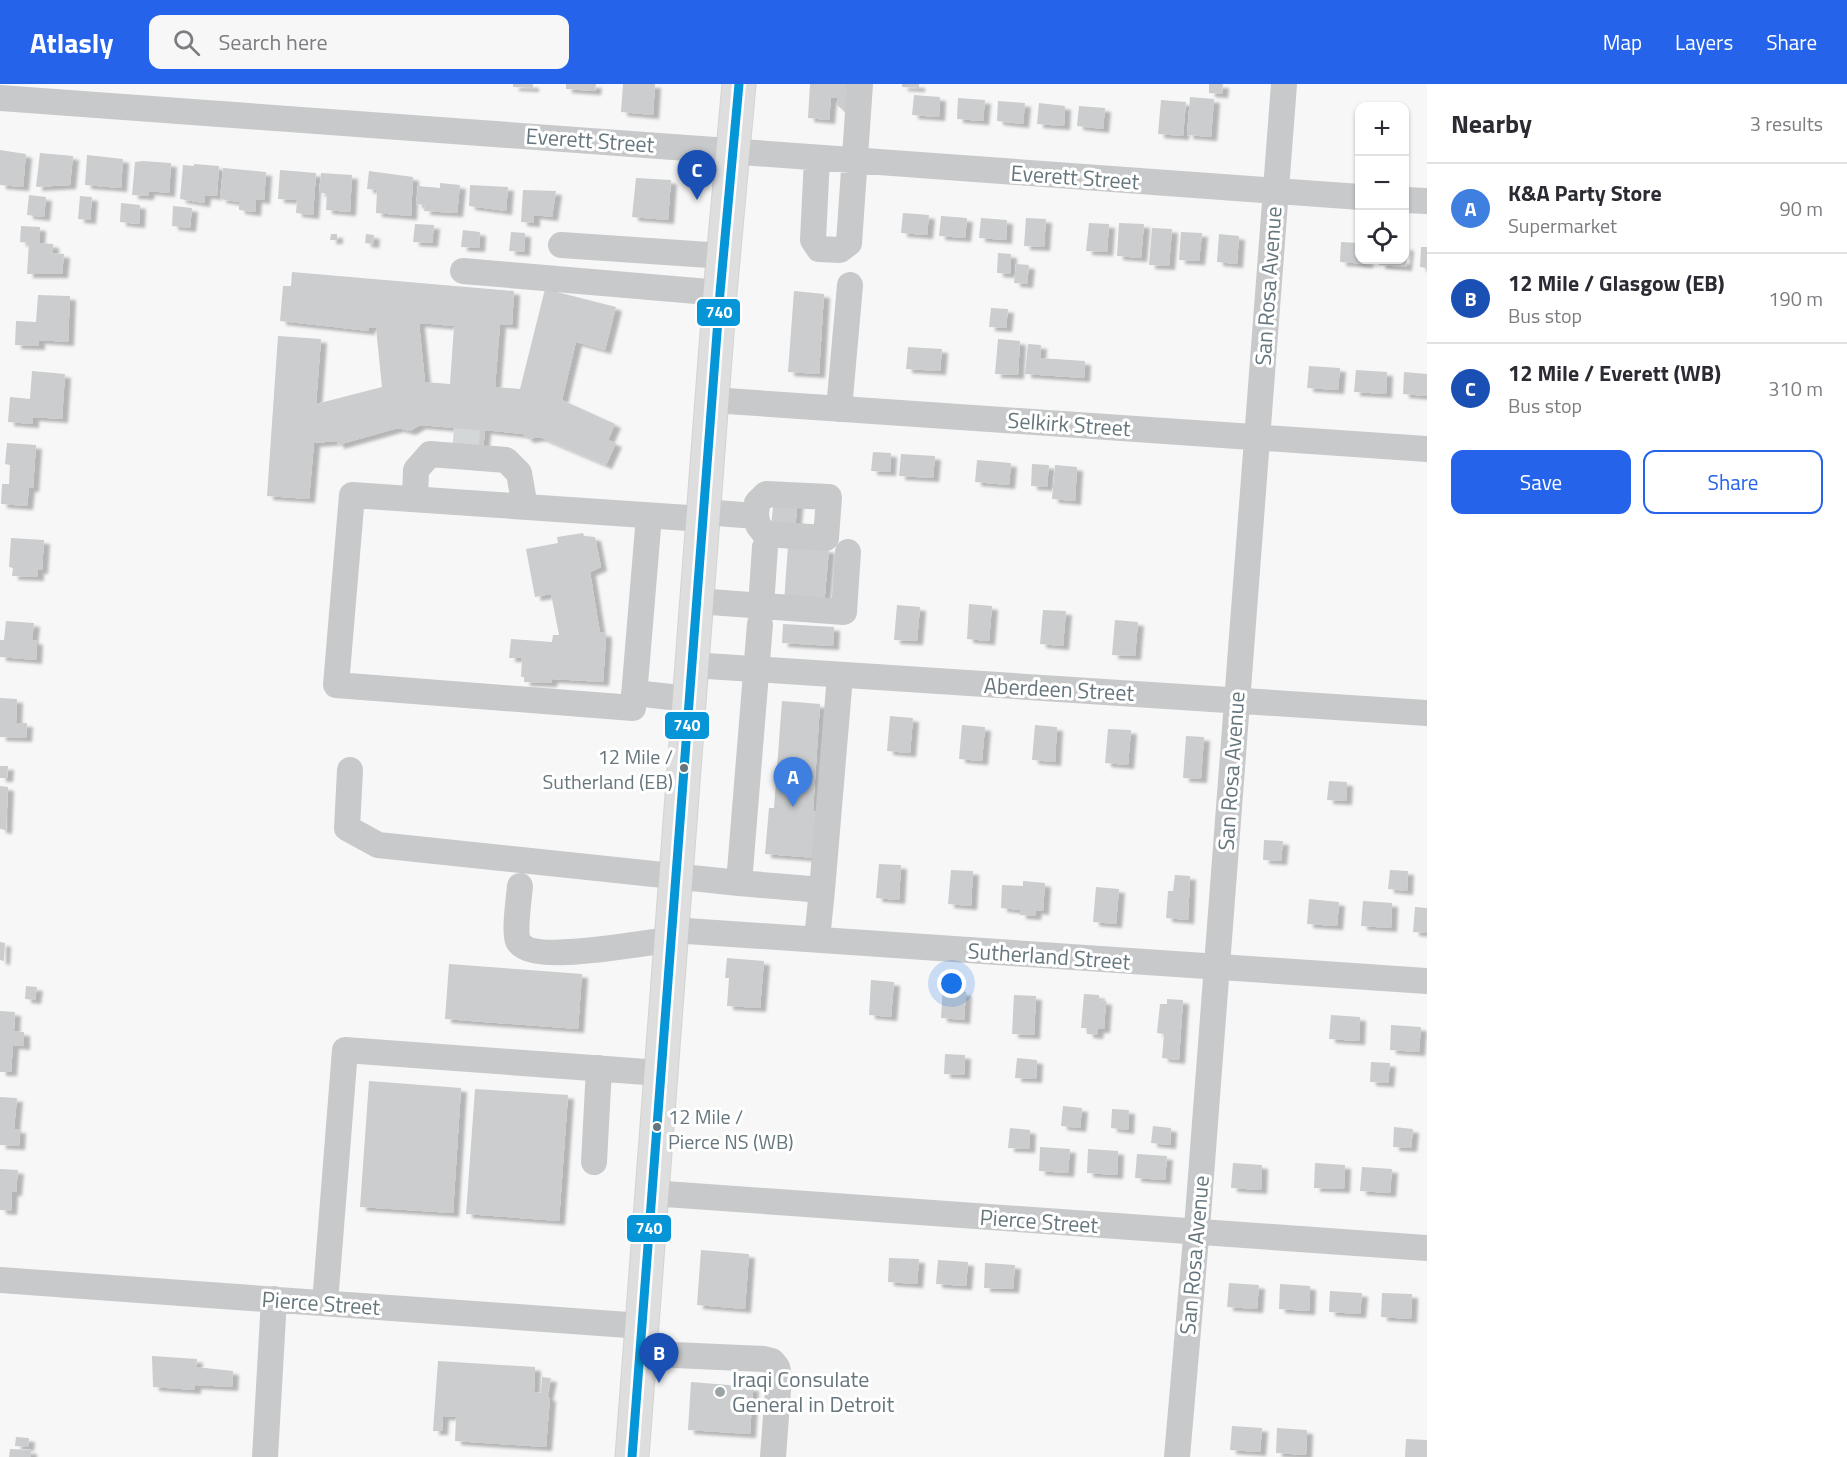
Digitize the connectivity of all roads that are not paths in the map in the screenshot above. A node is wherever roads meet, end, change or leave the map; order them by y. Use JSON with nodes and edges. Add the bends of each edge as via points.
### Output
{"nodes":[{"id":1,"x":739,"y":84,"type":"edge"},
{"id":2,"x":860,"y":84,"type":"edge"},
{"id":3,"x":1284,"y":84,"type":"edge"},
{"id":4,"x":0,"y":98,"type":"edge"},
{"id":5,"x":733,"y":151,"type":"junction"},
{"id":6,"x":817,"y":158,"type":"junction"},
{"id":7,"x":855,"y":161,"type":"junction"},
{"id":8,"x":1275,"y":191,"type":"junction"},
{"id":9,"x":1355,"y":197,"type":"edge"},
{"id":10,"x":1409,"y":200,"type":"edge"},
{"id":11,"x":1427,"y":201,"type":"edge"},
{"id":12,"x":561,"y":245,"type":"dead end"},
{"id":13,"x":724,"y":256,"type":"junction"},
{"id":14,"x":463,"y":271,"type":"dead end"},
{"id":15,"x":850,"y":285,"type":"dead end"},
{"id":16,"x":720,"y":293,"type":"junction"},
{"id":17,"x":712,"y":400,"type":"junction"},
{"id":18,"x":839,"y":409,"type":"junction"},
{"id":19,"x":1257,"y":438,"type":"junction"},
{"id":20,"x":1427,"y":449,"type":"edge"},
{"id":21,"x":415,"y":499,"type":"junction"},
{"id":22,"x":525,"y":507,"type":"junction"},
{"id":23,"x":649,"y":516,"type":"junction"},
{"id":24,"x":703,"y":516,"type":"junction"},
{"id":25,"x":756,"y":516,"type":"dead end"},
{"id":26,"x":765,"y":547,"type":"dead end"},
{"id":27,"x":848,"y":552,"type":"dead end"},
{"id":28,"x":697,"y":601,"type":"junction"},
{"id":29,"x":760,"y":615,"type":"junction"},
{"id":30,"x":692,"y":665,"type":"junction"},
{"id":31,"x":756,"y":670,"type":"junction"},
{"id":32,"x":840,"y":675,"type":"junction"},
{"id":33,"x":634,"y":693,"type":"junction"},
{"id":34,"x":689,"y":699,"type":"junction"},
{"id":35,"x":1236,"y":700,"type":"junction"},
{"id":36,"x":1427,"y":713,"type":"edge"},
{"id":37,"x":350,"y":770,"type":"dead end"},
{"id":38,"x":676,"y":875,"type":"junction"},
{"id":39,"x":740,"y":883,"type":"junction"},
{"id":40,"x":520,"y":886,"type":"dead end"},
{"id":41,"x":822,"y":890,"type":"junction"},
{"id":42,"x":671,"y":935,"type":"junction"},
{"id":43,"x":817,"y":939,"type":"junction"},
{"id":44,"x":1216,"y":967,"type":"junction"},
{"id":45,"x":1427,"y":981,"type":"edge"},
{"id":46,"x":599,"y":1068,"type":"junction"},
{"id":47,"x":660,"y":1073,"type":"junction"},
{"id":48,"x":594,"y":1162,"type":"dead end"},
{"id":49,"x":651,"y":1193,"type":"junction"},
{"id":50,"x":1197,"y":1232,"type":"junction"},
{"id":51,"x":1427,"y":1248,"type":"edge"},
{"id":52,"x":0,"y":1280,"type":"edge"},
{"id":53,"x":274,"y":1299,"type":"junction"},
{"id":54,"x":325,"y":1303,"type":"junction"},
{"id":55,"x":641,"y":1337,"type":"junction"},
{"id":56,"x":265,"y":1457,"type":"edge"},
{"id":57,"x":632,"y":1457,"type":"edge"},
{"id":58,"x":773,"y":1457,"type":"edge"},
{"id":59,"x":1177,"y":1457,"type":"edge"}],
"edges":[{"from":1,"to":5,"type":"main road"},
{"from":2,"to":7,"type":"street"},
{"from":3,"to":8,"type":"street","name":"San Rosa Avenue"},
{"from":4,"to":5,"type":"street","name":"Everett Street"},
{"from":5,"to":6,"type":"street","name":"Everett Street"},
{"from":5,"to":13,"type":"main road"},
{"from":6,"to":7,"type":"street","name":"Everett Street"},
{"from":6,"to":7,"type":"street","via":[[813,240],[819,249],[840,250],[849,243]]},
{"from":7,"to":8,"type":"street","name":"Everett Street"},
{"from":8,"to":9,"type":"street","name":"Everett Street"},
{"from":8,"to":19,"type":"street","name":"San Rosa Avenue"},
{"from":10,"to":11,"type":"street"},
{"from":12,"to":13,"type":"street"},
{"from":13,"to":16,"type":"main road"},
{"from":14,"to":16,"type":"street"},
{"from":15,"to":18,"type":"street"},
{"from":16,"to":17,"type":"main road"},
{"from":17,"to":18,"type":"street","name":"Selkirk Street"},
{"from":17,"to":24,"type":"main road"},
{"from":18,"to":19,"type":"street","name":"Selkirk Street"},
{"from":19,"to":20,"type":"street","name":"Selkirk Street"},
{"from":19,"to":35,"type":"street","name":"San Rosa Avenue"},
{"from":21,"to":22,"type":"street"},
{"from":21,"to":22,"type":"street","via":[[416,470],[430,454],[446,448],[492,452],[507,460],[519,473]]},
{"from":21,"to":33,"type":"street","via":[[352,495],[336,686],[633,708]]},
{"from":22,"to":23,"type":"street"},
{"from":23,"to":24,"type":"street"},
{"from":23,"to":33,"type":"street"},
{"from":24,"to":25,"type":"street"},
{"from":24,"to":28,"type":"main road"},
{"from":26,"to":29,"type":"street"},
{"from":27,"to":29,"type":"street","via":[[844,612]]},
{"from":28,"to":29,"type":"street"},
{"from":28,"to":30,"type":"main road"},
{"from":29,"to":31,"type":"street"},
{"from":30,"to":31,"type":"street","name":"Aberdeen Street"},
{"from":30,"to":34,"type":"main road"},
{"from":31,"to":32,"type":"street","name":"Aberdeen Street"},
{"from":31,"to":39,"type":"street"},
{"from":32,"to":35,"type":"street","name":"Aberdeen Street"},
{"from":32,"to":41,"type":"street"},
{"from":33,"to":34,"type":"street"},
{"from":34,"to":38,"type":"main road"},
{"from":35,"to":36,"type":"street","name":"Aberdeen Street"},
{"from":35,"to":44,"type":"street","name":"San Rosa Avenue"},
{"from":37,"to":38,"type":"street","via":[[347,828],[378,845]]},
{"from":38,"to":39,"type":"street"},
{"from":38,"to":42,"type":"main road"},
{"from":39,"to":41,"type":"street"},
{"from":40,"to":42,"type":"street","name":"Sutherland Street","via":[[517,939],[523,948],[536,952],[581,952]]},
{"from":41,"to":43,"type":"street"},
{"from":42,"to":43,"type":"street","name":"Sutherland Street"},
{"from":42,"to":47,"type":"main road"},
{"from":43,"to":44,"type":"street","name":"Sutherland Street"},
{"from":44,"to":45,"type":"street","name":"Sutherland Street"},
{"from":44,"to":50,"type":"street","name":"San Rosa Avenue"},
{"from":46,"to":47,"type":"street"},
{"from":46,"to":48,"type":"street"},
{"from":46,"to":54,"type":"street","via":[[345,1050]]},
{"from":47,"to":49,"type":"main road"},
{"from":49,"to":50,"type":"street","name":"Pierce Street"},
{"from":49,"to":55,"type":"main road"},
{"from":50,"to":51,"type":"street","name":"Pierce Street"},
{"from":50,"to":59,"type":"street","name":"San Rosa Avenue"},
{"from":52,"to":53,"type":"street","name":"Pierce Street"},
{"from":53,"to":54,"type":"street","name":"Pierce Street"},
{"from":53,"to":56,"type":"street"},
{"from":54,"to":55,"type":"street","name":"Pierce Street"},
{"from":55,"to":57,"type":"main road"},
{"from":55,"to":58,"type":"street","name":"Pierce Street","via":[[674,1355],[772,1361],[778,1376]]}]}
